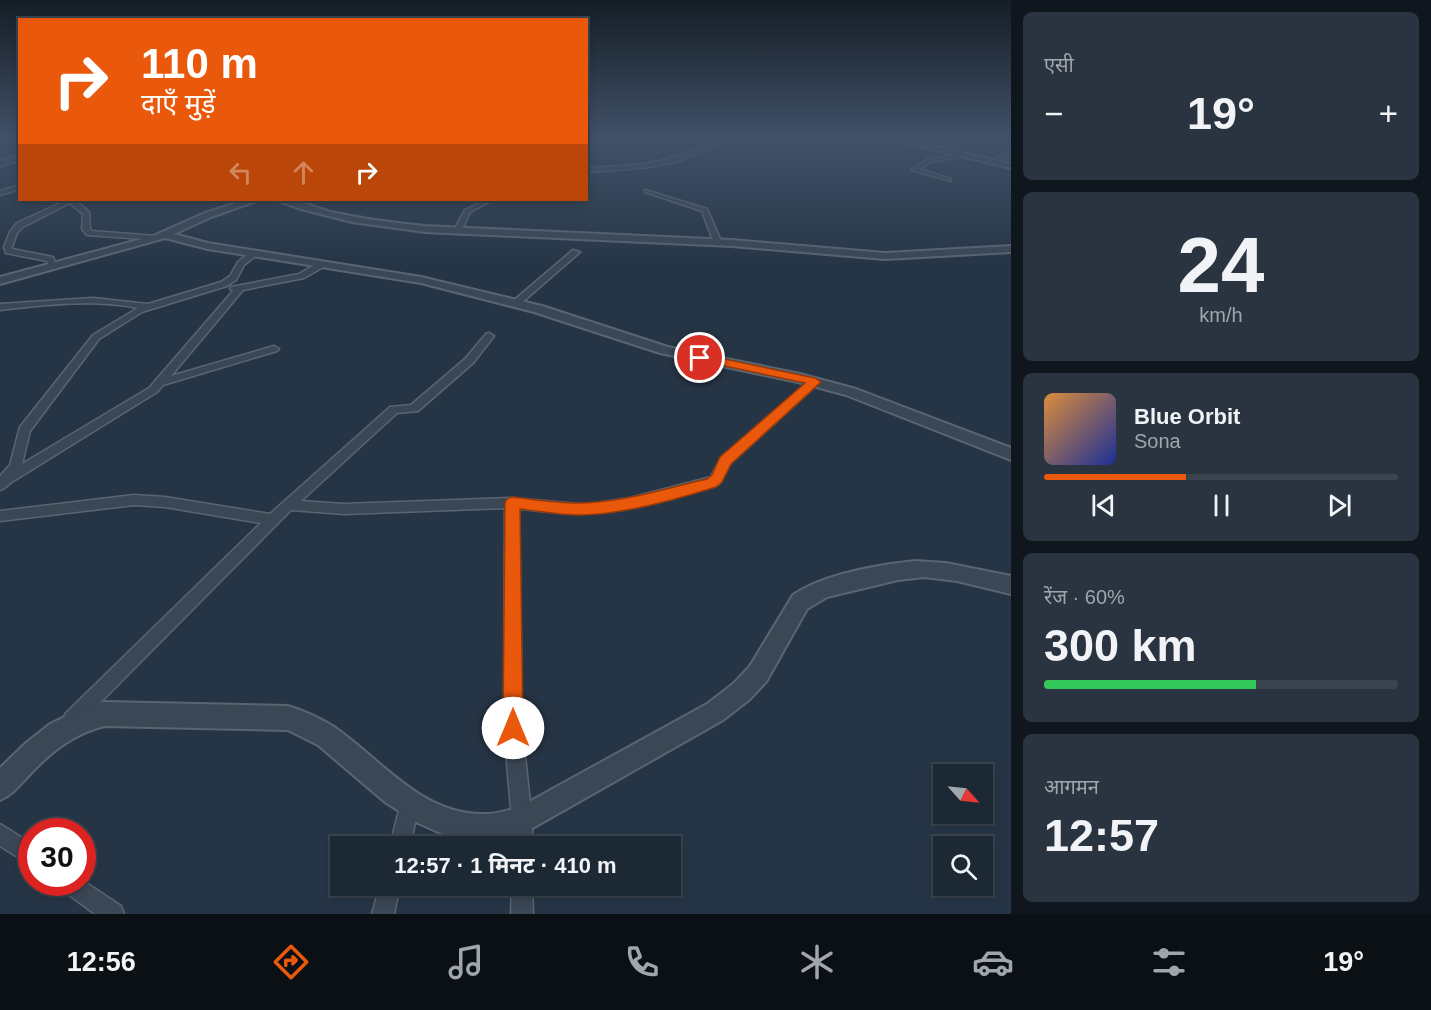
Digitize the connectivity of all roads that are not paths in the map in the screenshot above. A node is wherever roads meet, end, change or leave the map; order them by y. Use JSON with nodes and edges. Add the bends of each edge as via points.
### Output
{"nodes":[{"id":1,"x":18,"y":188,"type":"edge"},
{"id":2,"x":647,"y":191,"type":"dead end"},
{"id":3,"x":0,"y":193,"type":"edge"},
{"id":4,"x":69,"y":201,"type":"edge"},
{"id":5,"x":72,"y":201,"type":"edge"},
{"id":6,"x":251,"y":201,"type":"edge"},
{"id":7,"x":284,"y":201,"type":"edge"},
{"id":8,"x":488,"y":201,"type":"edge"},
{"id":9,"x":458,"y":230,"type":"junction"},
{"id":10,"x":162,"y":236,"type":"junction"},
{"id":11,"x":718,"y":243,"type":"junction"},
{"id":12,"x":1011,"y":249,"type":"edge"},
{"id":13,"x":576,"y":252,"type":"dead end"},
{"id":14,"x":255,"y":253,"type":"junction"},
{"id":15,"x":322,"y":264,"type":"junction"},
{"id":16,"x":53,"y":267,"type":"junction"},
{"id":17,"x":0,"y":281,"type":"edge"},
{"id":18,"x":215,"y":288,"type":"junction"},
{"id":19,"x":240,"y":288,"type":"junction"},
{"id":20,"x":516,"y":303,"type":"junction"},
{"id":21,"x":0,"y":307,"type":"edge"},
{"id":22,"x":149,"y":307,"type":"junction"},
{"id":23,"x":489,"y":336,"type":"dead end"},
{"id":24,"x":274,"y":349,"type":"dead end"},
{"id":25,"x":161,"y":382,"type":"junction"},
{"id":26,"x":815,"y":382,"type":"junction"},
{"id":27,"x":1011,"y":454,"type":"edge"},
{"id":28,"x":3,"y":482,"type":"edge"},
{"id":29,"x":512,"y":503,"type":"junction"},
{"id":30,"x":288,"y":505,"type":"junction"},
{"id":31,"x":0,"y":516,"type":"edge"},
{"id":32,"x":273,"y":520,"type":"junction"},
{"id":33,"x":1011,"y":585,"type":"edge"},
{"id":34,"x":66,"y":726,"type":"junction"},
{"id":35,"x":0,"y":788,"type":"edge"},
{"id":36,"x":410,"y":805,"type":"junction"},
{"id":37,"x":522,"y":821,"type":"junction"},
{"id":38,"x":0,"y":834,"type":"edge"},
{"id":39,"x":402,"y":836,"type":"edge"},
{"id":40,"x":522,"y":836,"type":"edge"},
{"id":41,"x":18,"y":846,"type":"edge"},
{"id":42,"x":88,"y":896,"type":"edge"},
{"id":43,"x":387,"y":896,"type":"edge"},
{"id":44,"x":522,"y":896,"type":"edge"},
{"id":45,"x":113,"y":914,"type":"edge"},
{"id":46,"x":383,"y":914,"type":"edge"},
{"id":47,"x":522,"y":914,"type":"edge"}],
"edges":[{"from":1,"to":3,"type":"street"},
{"from":2,"to":11,"type":"street","via":[[705,210]]},
{"from":4,"to":16,"type":"street","via":[[20,225],[8,247],[9,251],[50,260]]},
{"from":5,"to":10,"type":"street","via":[[87,213],[86,229],[90,233]]},
{"from":6,"to":10,"type":"street"},
{"from":7,"to":9,"type":"street","via":[[338,216]]},
{"from":8,"to":9,"type":"street","via":[[467,211]]},
{"from":9,"to":11,"type":"street"},
{"from":10,"to":14,"type":"street"},
{"from":10,"to":16,"type":"street"},
{"from":11,"to":12,"type":"street","via":[[885,256]]},
{"from":13,"to":20,"type":"street"},
{"from":14,"to":15,"type":"street"},
{"from":14,"to":18,"type":"street","via":[[240,264],[229,281]]},
{"from":15,"to":19,"type":"street","via":[[300,276]]},
{"from":15,"to":20,"type":"street","via":[[421,280]]},
{"from":16,"to":17,"type":"street"},
{"from":18,"to":19,"type":"street"},
{"from":18,"to":22,"type":"street"},
{"from":19,"to":25,"type":"street"},
{"from":20,"to":26,"type":"street","via":[[673,352]]},
{"from":21,"to":22,"type":"street","via":[[75,301]]},
{"from":22,"to":28,"type":"street","via":[[106,329],[86,347],[24,430],[19,458]]},
{"from":23,"to":30,"type":"street","via":[[469,361],[414,408],[394,410]]},
{"from":24,"to":25,"type":"street"},
{"from":25,"to":28,"type":"street","via":[[135,403]]},
{"from":26,"to":27,"type":"street","via":[[869,398]]},
{"from":26,"to":29,"type":"street","via":[[725,461],[711,483],[597,508]]},
{"from":29,"to":30,"type":"street","via":[[344,509]]},
{"from":29,"to":37,"type":"street","via":[[513,728]]},
{"from":30,"to":32,"type":"street"},
{"from":31,"to":32,"type":"street","via":[[134,500]]},
{"from":32,"to":34,"type":"street"},
{"from":33,"to":37,"type":"street","via":[[923,569],[810,594],[800,602],[758,674],[741,692],[715,712]]},
{"from":34,"to":35,"type":"street","via":[[39,747]]},
{"from":34,"to":36,"type":"street","via":[[104,714],[288,718],[322,733]]},
{"from":36,"to":37,"type":"street","via":[[433,819],[462,826],[487,828]]},
{"from":36,"to":39,"type":"street"},
{"from":37,"to":40,"type":"street"},
{"from":38,"to":41,"type":"street"},
{"from":42,"to":45,"type":"street"},
{"from":43,"to":46,"type":"street"},
{"from":44,"to":47,"type":"street"}]}
